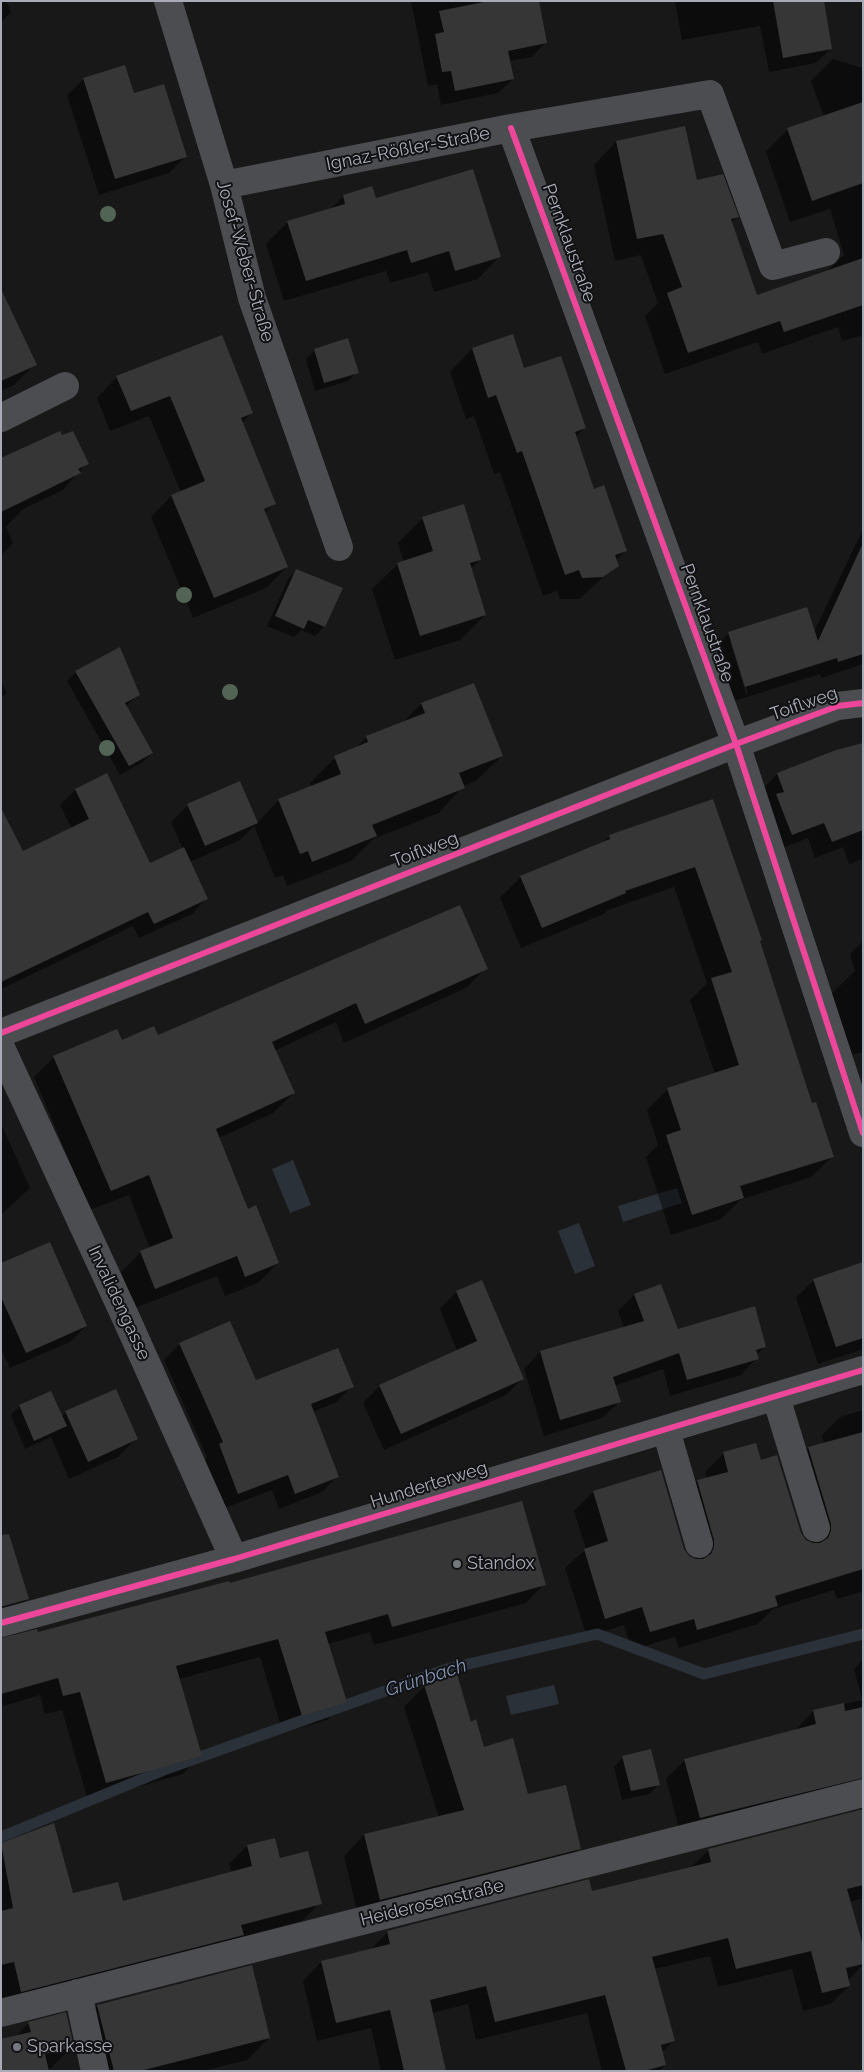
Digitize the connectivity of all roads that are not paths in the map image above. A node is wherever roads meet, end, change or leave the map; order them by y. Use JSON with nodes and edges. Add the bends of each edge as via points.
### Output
{"nodes":[{"id":1,"x":168,"y":1,"type":"edge"},
{"id":2,"x":511,"y":128,"type":"junction"},
{"id":3,"x":224,"y":184,"type":"junction"},
{"id":4,"x":826,"y":252,"type":"dead end"},
{"id":5,"x":65,"y":386,"type":"dead end"},
{"id":6,"x":1,"y":418,"type":"edge"},
{"id":7,"x":339,"y":547,"type":"dead end"},
{"id":8,"x":863,"y":703,"type":"edge"},
{"id":9,"x":736,"y":744,"type":"junction"},
{"id":10,"x":1,"y":1033,"type":"edge"},
{"id":11,"x":1,"y":1048,"type":"edge"},
{"id":12,"x":863,"y":1133,"type":"edge"},
{"id":13,"x":863,"y":1370,"type":"edge"},
{"id":14,"x":776,"y":1397,"type":"junction"},
{"id":15,"x":666,"y":1430,"type":"junction"},
{"id":16,"x":816,"y":1528,"type":"dead end"},
{"id":17,"x":700,"y":1544,"type":"dead end"},
{"id":18,"x":234,"y":1559,"type":"junction"},
{"id":19,"x":1,"y":1623,"type":"edge"},
{"id":20,"x":863,"y":1793,"type":"edge"},
{"id":21,"x":78,"y":1993,"type":"junction"},
{"id":22,"x":1,"y":2013,"type":"edge"},
{"id":23,"x":95,"y":2071,"type":"edge"}],
"edges":[{"from":1,"to":3,"type":"street","name":"Josef-Weber-Straße"},
{"from":2,"to":3,"type":"street","name":"Ignaz-Rößler-Straße"},
{"from":2,"to":4,"type":"street","name":"Ignaz-Rößler-Straße","via":[[710,94],[774,266]]},
{"from":2,"to":9,"type":"street","name":"Pernklaustraße"},
{"from":3,"to":7,"type":"street","name":"Josef-Weber-Straße","via":[[252,298]]},
{"from":5,"to":6,"type":"street"},
{"from":8,"to":9,"type":"street","name":"Toiflweg","via":[[838,706]]},
{"from":9,"to":10,"type":"street","name":"Toiflweg"},
{"from":9,"to":12,"type":"street","name":"Pernklaustraße"},
{"from":11,"to":18,"type":"street","name":"Invalidengasse"},
{"from":13,"to":14,"type":"street","name":"Hunderterweg"},
{"from":14,"to":15,"type":"street","name":"Hunderterweg"},
{"from":14,"to":16,"type":"street"},
{"from":15,"to":17,"type":"street"},
{"from":15,"to":18,"type":"street","name":"Hunderterweg"},
{"from":18,"to":19,"type":"street","name":"Hunderterweg"},
{"from":20,"to":21,"type":"street","name":"Heiderosenstraße"},
{"from":21,"to":22,"type":"street","name":"Heiderosenstraße"},
{"from":21,"to":23,"type":"street"}]}
